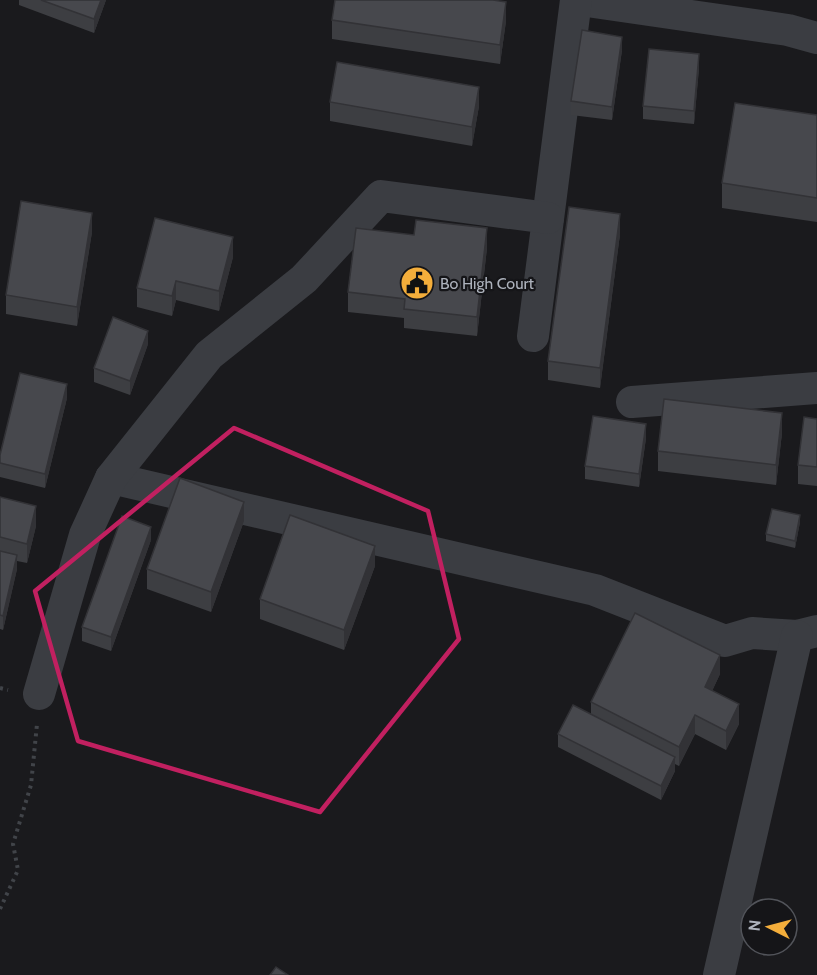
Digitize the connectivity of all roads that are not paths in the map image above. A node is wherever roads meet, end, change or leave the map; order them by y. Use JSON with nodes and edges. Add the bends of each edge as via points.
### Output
{"nodes":[{"id":1,"x":576,"y":0,"type":"edge"},
{"id":2,"x":580,"y":0,"type":"edge"},
{"id":3,"x":817,"y":38,"type":"edge"},
{"id":4,"x":548,"y":218,"type":"junction"},
{"id":5,"x":533,"y":336,"type":"dead end"},
{"id":6,"x":817,"y":388,"type":"edge"},
{"id":7,"x":632,"y":402,"type":"dead end"},
{"id":8,"x":111,"y":478,"type":"junction"},
{"id":9,"x":807,"y":633,"type":"edge"},
{"id":10,"x":39,"y":694,"type":"road end"},
{"id":11,"x":719,"y":975,"type":"edge"}],
"edges":[{"from":1,"to":4,"type":"street"},
{"from":2,"to":3,"type":"street","via":[[788,30]]},
{"from":4,"to":5,"type":"street"},
{"from":4,"to":8,"type":"street","via":[[381,196],[304,279],[209,355]]},
{"from":6,"to":7,"type":"street"},
{"from":8,"to":9,"type":"street","via":[[595,590],[725,641],[752,633]]},
{"from":8,"to":10,"type":"street","via":[[85,535]]},
{"from":9,"to":11,"type":"street"}]}
